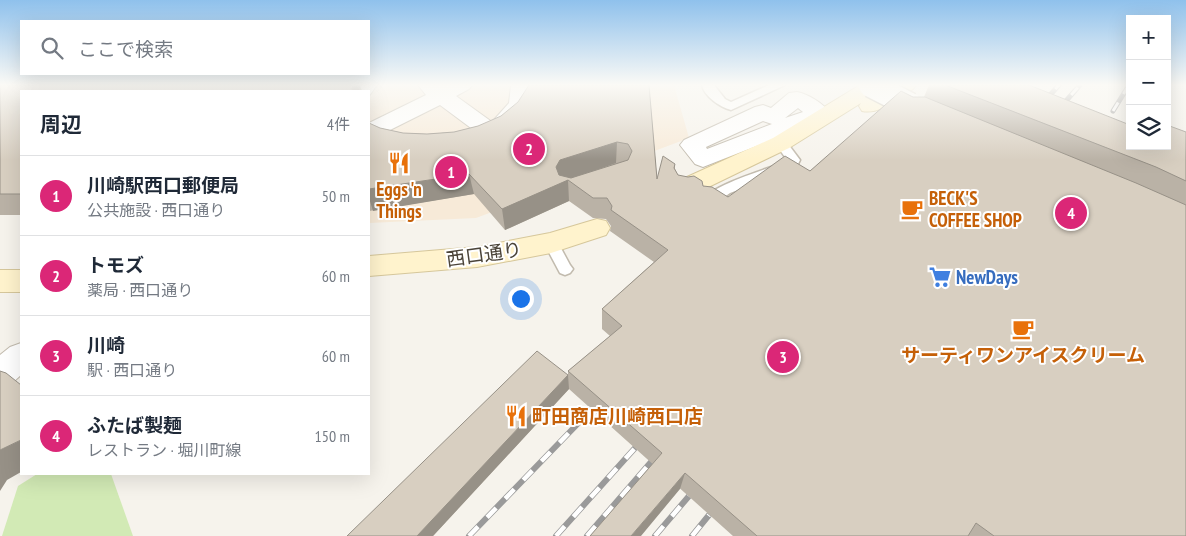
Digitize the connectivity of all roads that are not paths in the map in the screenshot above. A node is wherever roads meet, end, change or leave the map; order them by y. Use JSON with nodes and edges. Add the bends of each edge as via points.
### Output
{"nodes":[{"id":1,"x":401,"y":110,"type":"edge"},
{"id":2,"x":455,"y":110,"type":"edge"},
{"id":3,"x":516,"y":110,"type":"edge"},
{"id":4,"x":782,"y":110,"type":"edge"},
{"id":5,"x":815,"y":110,"type":"edge"},
{"id":6,"x":833,"y":110,"type":"edge"},
{"id":7,"x":862,"y":110,"type":"edge"},
{"id":8,"x":924,"y":110,"type":"edge"},
{"id":9,"x":819,"y":113,"type":"joint"},
{"id":10,"x":933,"y":115,"type":"edge"},
{"id":11,"x":370,"y":129,"type":"edge"},
{"id":12,"x":394,"y":142,"type":"edge"},
{"id":13,"x":781,"y":143,"type":"junction"},
{"id":14,"x":685,"y":188,"type":"edge"},
{"id":15,"x":706,"y":203,"type":"edge"},
{"id":16,"x":597,"y":228,"type":"dead end"},
{"id":17,"x":551,"y":243,"type":"junction"},
{"id":18,"x":370,"y":266,"type":"edge"},
{"id":19,"x":565,"y":268,"type":"dead end"},
{"id":20,"x":0,"y":281,"type":"edge"},
{"id":21,"x":20,"y":281,"type":"edge"},
{"id":22,"x":20,"y":357,"type":"edge"},
{"id":23,"x":0,"y":374,"type":"edge"}],
"edges":[{"from":1,"to":11,"type":"street"},
{"from":2,"to":3,"type":"street","via":[[482,136],[502,126]]},
{"from":4,"to":9,"type":"street","via":[[773,117],[763,112],[692,145],[703,159]]},
{"from":5,"to":9,"type":"street"},
{"from":6,"to":13,"type":"street"},
{"from":7,"to":13,"type":"street","via":[[810,136]]},
{"from":8,"to":10,"type":"street"},
{"from":11,"to":12,"type":"street"},
{"from":13,"to":14,"type":"street"},
{"from":13,"to":15,"type":"lane","via":[[794,160],[791,165],[725,190]]},
{"from":16,"to":17,"type":"street","name":"西口通り"},
{"from":17,"to":18,"type":"street","name":"西口通り","via":[[477,257]]},
{"from":17,"to":19,"type":"lane"},
{"from":20,"to":21,"type":"street"},
{"from":22,"to":23,"type":"street"}]}
